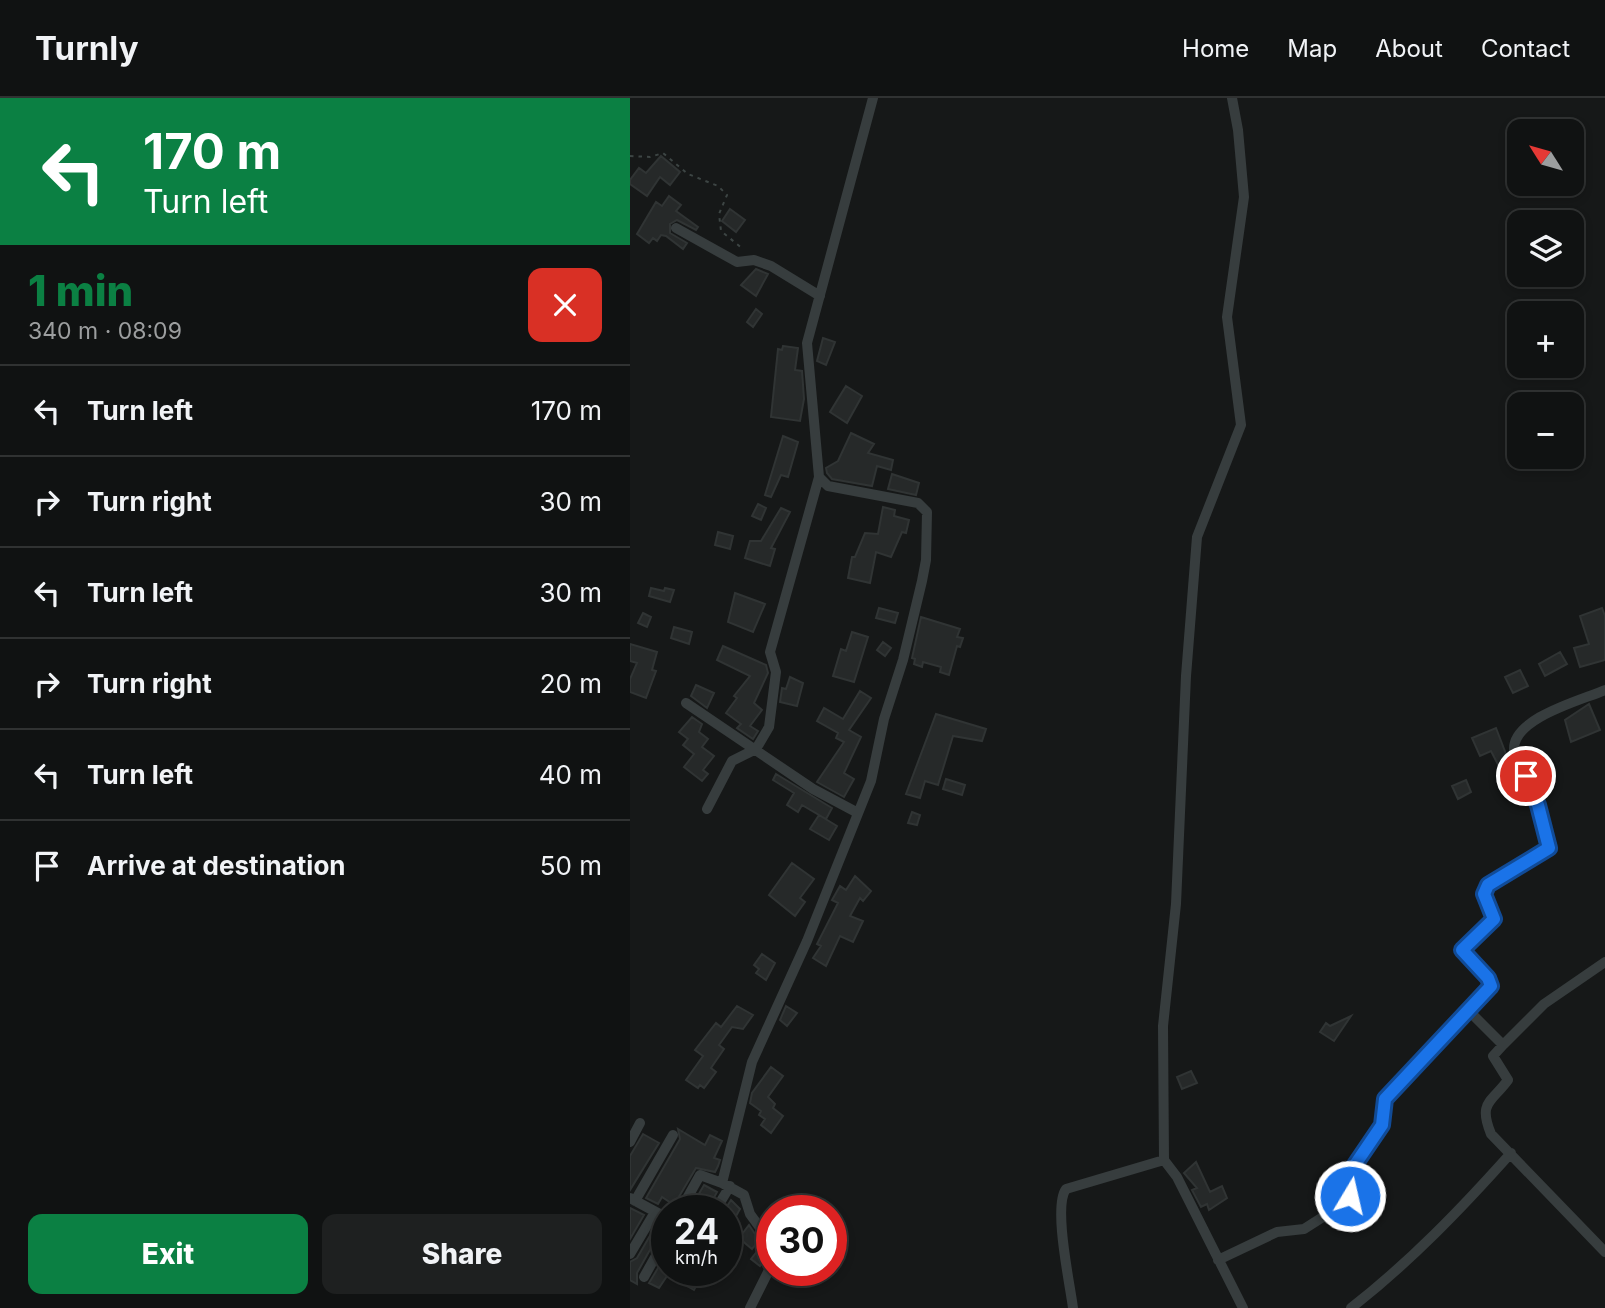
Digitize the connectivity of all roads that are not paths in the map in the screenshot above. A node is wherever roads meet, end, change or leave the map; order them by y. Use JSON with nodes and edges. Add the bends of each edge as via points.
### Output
{"nodes":[{"id":1,"x":873,"y":98,"type":"edge"},
{"id":2,"x":1232,"y":98,"type":"edge"},
{"id":3,"x":676,"y":228,"type":"dead end"},
{"id":4,"x":820,"y":296,"type":"junction"},
{"id":5,"x":819,"y":477,"type":"junction"},
{"id":6,"x":1605,"y":690,"type":"edge"},
{"id":7,"x":686,"y":703,"type":"dead end"},
{"id":8,"x":756,"y":749,"type":"junction"},
{"id":9,"x":707,"y":809,"type":"dead end"},
{"id":10,"x":858,"y":813,"type":"junction"},
{"id":11,"x":1605,"y":962,"type":"edge"},
{"id":12,"x":1467,"y":1009,"type":"junction"},
{"id":13,"x":1503,"y":1045,"type":"junction"},
{"id":14,"x":640,"y":1123,"type":"dead end"},
{"id":15,"x":673,"y":1135,"type":"dead end"},
{"id":16,"x":630,"y":1142,"type":"edge"},
{"id":17,"x":1511,"y":1153,"type":"junction"},
{"id":18,"x":1164,"y":1160,"type":"junction"},
{"id":19,"x":726,"y":1184,"type":"junction"},
{"id":20,"x":689,"y":1195,"type":"edge"},
{"id":21,"x":722,"y":1195,"type":"edge"},
{"id":22,"x":633,"y":1199,"type":"edge"},
{"id":23,"x":651,"y":1210,"type":"edge"},
{"id":24,"x":651,"y":1217,"type":"edge"},
{"id":25,"x":756,"y":1222,"type":"edge"},
{"id":26,"x":1605,"y":1252,"type":"edge"},
{"id":27,"x":630,"y":1254,"type":"edge"},
{"id":28,"x":1218,"y":1260,"type":"junction"},
{"id":29,"x":651,"y":1265,"type":"edge"},
{"id":30,"x":644,"y":1277,"type":"dead end"},
{"id":31,"x":761,"y":1286,"type":"edge"},
{"id":32,"x":750,"y":1308,"type":"edge"},
{"id":33,"x":1073,"y":1308,"type":"edge"},
{"id":34,"x":1243,"y":1308,"type":"edge"},
{"id":35,"x":1351,"y":1308,"type":"edge"}],
"edges":[{"from":1,"to":4,"type":"street"},
{"from":2,"to":18,"type":"street","via":[[1244,197],[1227,317],[1241,425],[1197,537],[1175,904],[1163,1026]]},
{"from":3,"to":4,"type":"street","via":[[737,262],[771,266]]},
{"from":4,"to":5,"type":"street","via":[[807,343]]},
{"from":5,"to":8,"type":"street","via":[[770,652],[775,672],[773,704],[769,727]]},
{"from":5,"to":10,"type":"street","via":[[828,486],[906,499],[927,512],[922,581],[871,781]]},
{"from":6,"to":12,"type":"street","via":[[1546,713],[1517,739],[1516,758],[1538,805],[1549,848],[1485,890],[1494,919],[1462,953],[1491,986]]},
{"from":7,"to":8,"type":"street"},
{"from":8,"to":9,"type":"street","via":[[732,761]]},
{"from":8,"to":10,"type":"street","via":[[813,789]]},
{"from":10,"to":19,"type":"street","via":[[752,1062]]},
{"from":11,"to":13,"type":"street","via":[[1544,1004]]},
{"from":12,"to":13,"type":"street"},
{"from":12,"to":28,"type":"street","via":[[1385,1099],[1382,1125],[1348,1175],[1348,1201],[1304,1229],[1277,1233]]},
{"from":13,"to":17,"type":"street","via":[[1493,1056],[1508,1080],[1485,1105],[1484,1113],[1491,1134]]},
{"from":14,"to":16,"type":"street"},
{"from":15,"to":22,"type":"street"},
{"from":17,"to":26,"type":"street"},
{"from":17,"to":35,"type":"street","via":[[1402,1268]]},
{"from":18,"to":28,"type":"street"},
{"from":18,"to":33,"type":"street","via":[[1066,1189],[1061,1212]]},
{"from":19,"to":20,"type":"street","via":[[700,1175]]},
{"from":19,"to":21,"type":"street"},
{"from":19,"to":25,"type":"street","via":[[744,1195]]},
{"from":22,"to":23,"type":"street"},
{"from":24,"to":27,"type":"street"},
{"from":28,"to":34,"type":"street"},
{"from":29,"to":30,"type":"street"},
{"from":31,"to":32,"type":"street"}]}
